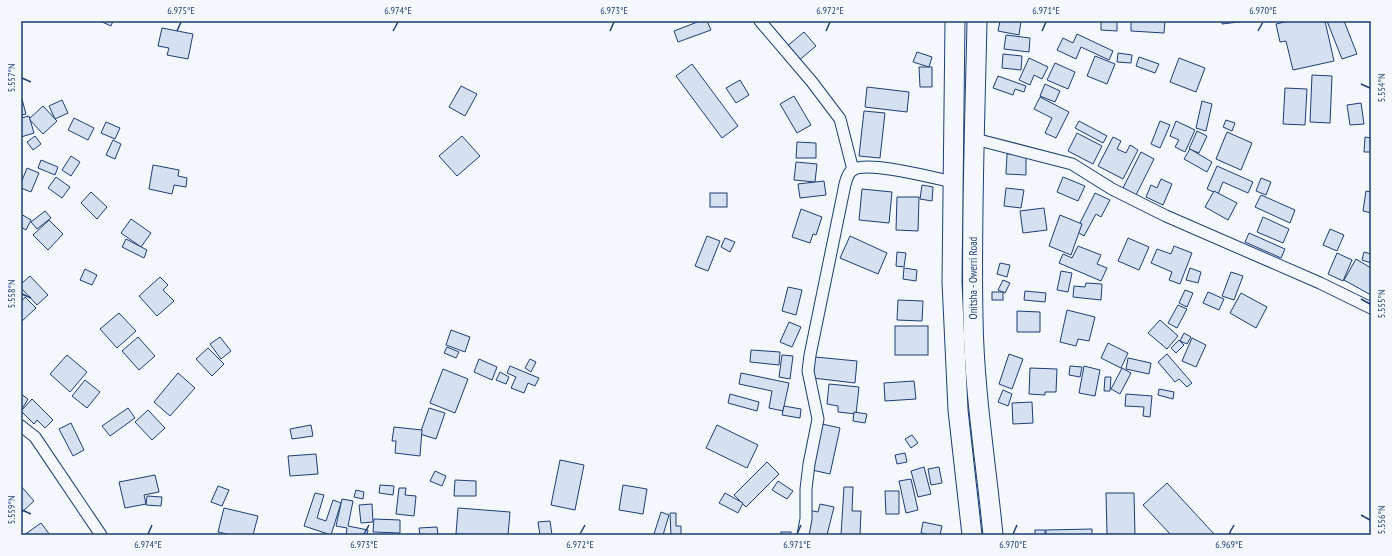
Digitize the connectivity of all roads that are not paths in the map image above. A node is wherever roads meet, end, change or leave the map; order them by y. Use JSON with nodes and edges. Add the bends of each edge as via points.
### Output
{"nodes":[{"id":1,"x":760,"y":21,"type":"edge"},
{"id":2,"x":955,"y":21,"type":"edge"},
{"id":3,"x":977,"y":21,"type":"edge"},
{"id":4,"x":975,"y":139,"type":"junction"},
{"id":5,"x":853,"y":170,"type":"junction"},
{"id":6,"x":953,"y":182,"type":"junction"},
{"id":7,"x":1371,"y":308,"type":"edge"},
{"id":8,"x":21,"y":426,"type":"edge"},
{"id":9,"x":101,"y":535,"type":"edge"},
{"id":10,"x":803,"y":535,"type":"edge"},
{"id":11,"x":972,"y":535,"type":"edge"},
{"id":12,"x":993,"y":535,"type":"edge"}],
"edges":[{"from":1,"to":5,"type":"street","via":[[840,118]]},
{"from":2,"to":6,"type":"highway","name":"Onitsha - Owerri Road"},
{"from":3,"to":4,"type":"highway","name":"Onitsha - Owerri Road"},
{"from":4,"to":7,"type":"street","via":[[1072,164],[1112,189],[1166,216]]},
{"from":4,"to":12,"type":"highway","name":"Onitsha - Owerri Road","via":[[973,319]]},
{"from":5,"to":6,"type":"street","via":[[880,167]]},
{"from":5,"to":10,"type":"street","via":[[842,199],[810,355],[808,371],[818,420],[809,464]]},
{"from":6,"to":11,"type":"highway","name":"Onitsha - Owerri Road","via":[[952,282],[958,410]]},
{"from":8,"to":9,"type":"street","via":[[36,437]]}]}
